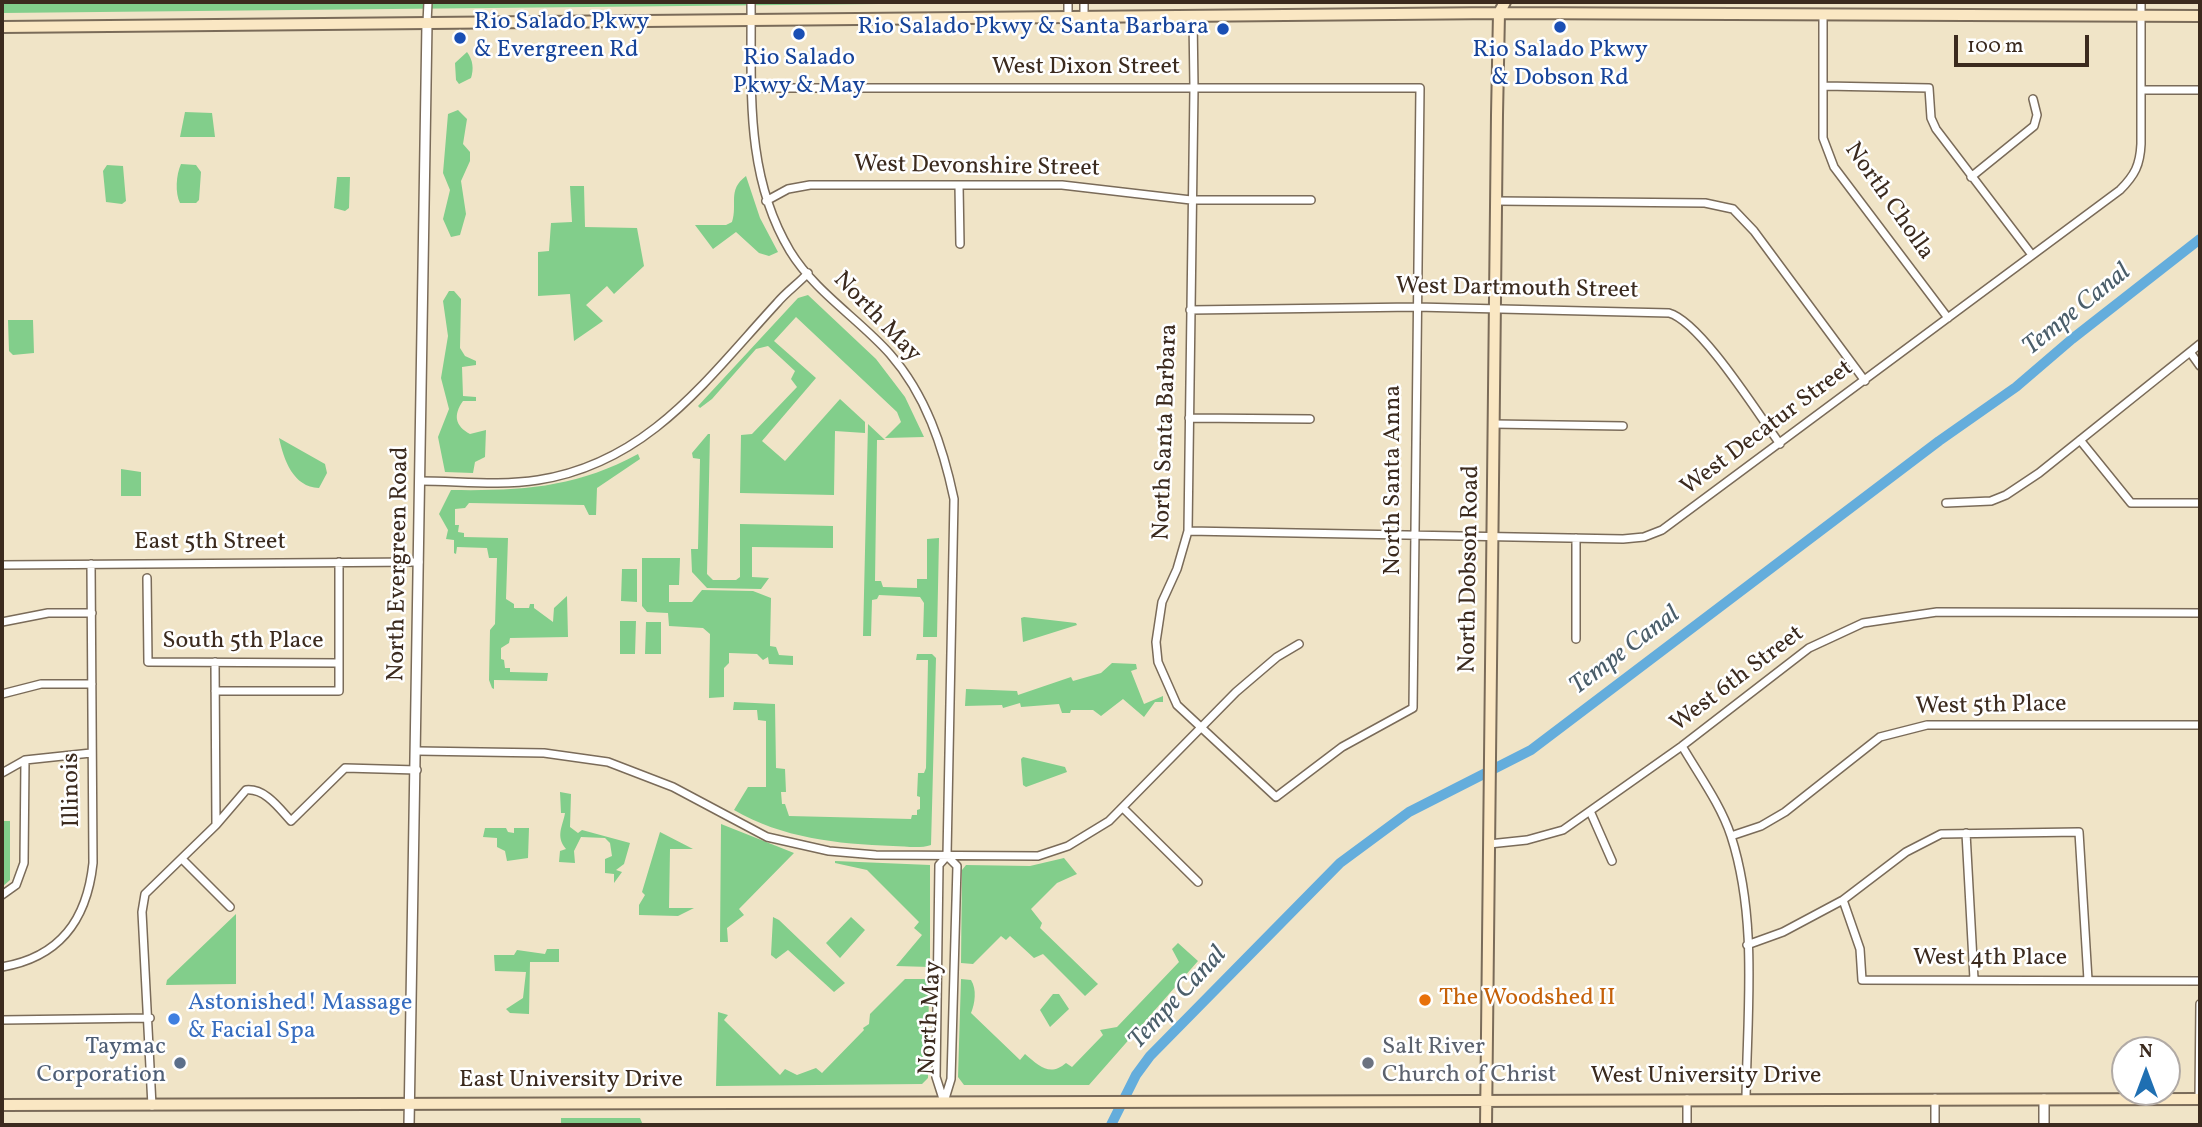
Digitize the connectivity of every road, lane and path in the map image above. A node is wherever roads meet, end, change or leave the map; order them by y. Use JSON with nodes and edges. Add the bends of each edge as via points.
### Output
{"nodes":[{"id":1,"x":428,"y":2,"type":"edge"},
{"id":2,"x":751,"y":2,"type":"edge"},
{"id":3,"x":1068,"y":2,"type":"edge"},
{"id":4,"x":1084,"y":2,"type":"edge"},
{"id":5,"x":1492,"y":2,"type":"edge"},
{"id":6,"x":1505,"y":2,"type":"edge"},
{"id":7,"x":2141,"y":2,"type":"edge"},
{"id":8,"x":1499,"y":13,"type":"junction"},
{"id":9,"x":1823,"y":15,"type":"junction"},
{"id":10,"x":2141,"y":16,"type":"junction"},
{"id":11,"x":2200,"y":16,"type":"edge"},
{"id":12,"x":1068,"y":17,"type":"junction"},
{"id":13,"x":1084,"y":17,"type":"junction"},
{"id":14,"x":1193,"y":17,"type":"junction"},
{"id":15,"x":751,"y":22,"type":"junction"},
{"id":16,"x":428,"y":23,"type":"junction"},
{"id":17,"x":2,"y":27,"type":"edge"},
{"id":18,"x":1824,"y":86,"type":"junction"},
{"id":19,"x":751,"y":88,"type":"junction"},
{"id":20,"x":1194,"y":88,"type":"junction"},
{"id":21,"x":1420,"y":88,"type":"joint"},
{"id":22,"x":2141,"y":90,"type":"junction"},
{"id":23,"x":2200,"y":90,"type":"edge"},
{"id":24,"x":2033,"y":99,"type":"dead end"},
{"id":25,"x":1971,"y":177,"type":"junction"},
{"id":26,"x":959,"y":185,"type":"junction"},
{"id":27,"x":1191,"y":200,"type":"junction"},
{"id":28,"x":1311,"y":200,"type":"dead end"},
{"id":29,"x":766,"y":201,"type":"junction"},
{"id":30,"x":1496,"y":201,"type":"junction"},
{"id":31,"x":960,"y":244,"type":"dead end"},
{"id":32,"x":2032,"y":255,"type":"junction"},
{"id":33,"x":808,"y":274,"type":"junction"},
{"id":34,"x":1416,"y":307,"type":"junction"},
{"id":35,"x":1190,"y":310,"type":"junction"},
{"id":36,"x":1495,"y":311,"type":"junction"},
{"id":37,"x":1948,"y":317,"type":"junction"},
{"id":38,"x":2200,"y":344,"type":"edge"},
{"id":39,"x":2190,"y":352,"type":"junction"},
{"id":40,"x":2200,"y":366,"type":"edge"},
{"id":41,"x":1865,"y":381,"type":"junction"},
{"id":42,"x":1189,"y":418,"type":"junction"},
{"id":43,"x":1310,"y":419,"type":"dead end"},
{"id":44,"x":1493,"y":424,"type":"junction"},
{"id":45,"x":1623,"y":426,"type":"dead end"},
{"id":46,"x":2080,"y":440,"type":"junction"},
{"id":47,"x":1780,"y":444,"type":"junction"},
{"id":48,"x":420,"y":481,"type":"junction"},
{"id":49,"x":1946,"y":503,"type":"dead end"},
{"id":50,"x":2200,"y":503,"type":"edge"},
{"id":51,"x":1188,"y":531,"type":"junction"},
{"id":52,"x":1414,"y":534,"type":"junction"},
{"id":53,"x":1492,"y":538,"type":"junction"},
{"id":54,"x":1576,"y":538,"type":"junction"},
{"id":55,"x":339,"y":562,"type":"junction"},
{"id":56,"x":419,"y":562,"type":"junction"},
{"id":57,"x":91,"y":564,"type":"junction"},
{"id":58,"x":2,"y":565,"type":"edge"},
{"id":59,"x":148,"y":578,"type":"dead end"},
{"id":60,"x":92,"y":613,"type":"junction"},
{"id":61,"x":2200,"y":613,"type":"edge"},
{"id":62,"x":2,"y":622,"type":"edge"},
{"id":63,"x":1576,"y":639,"type":"dead end"},
{"id":64,"x":1299,"y":644,"type":"dead end"},
{"id":65,"x":215,"y":662,"type":"junction"},
{"id":66,"x":338,"y":663,"type":"junction"},
{"id":67,"x":92,"y":684,"type":"junction"},
{"id":68,"x":215,"y":691,"type":"junction"},
{"id":69,"x":2,"y":694,"type":"edge"},
{"id":70,"x":2200,"y":725,"type":"edge"},
{"id":71,"x":1202,"y":726,"type":"junction"},
{"id":72,"x":1682,"y":747,"type":"junction"},
{"id":73,"x":417,"y":751,"type":"junction"},
{"id":74,"x":91,"y":753,"type":"junction"},
{"id":75,"x":25,"y":760,"type":"junction"},
{"id":76,"x":416,"y":769,"type":"junction"},
{"id":77,"x":2,"y":773,"type":"edge"},
{"id":78,"x":1276,"y":797,"type":"joint"},
{"id":79,"x":1123,"y":808,"type":"junction"},
{"id":80,"x":1590,"y":811,"type":"junction"},
{"id":81,"x":216,"y":825,"type":"junction"},
{"id":82,"x":1966,"y":833,"type":"junction"},
{"id":83,"x":1731,"y":835,"type":"junction"},
{"id":84,"x":1489,"y":844,"type":"junction"},
{"id":85,"x":947,"y":856,"type":"junction"},
{"id":86,"x":182,"y":859,"type":"junction"},
{"id":87,"x":1612,"y":861,"type":"dead end"},
{"id":88,"x":1198,"y":882,"type":"dead end"},
{"id":89,"x":2,"y":895,"type":"edge"},
{"id":90,"x":1843,"y":900,"type":"junction"},
{"id":91,"x":230,"y":907,"type":"dead end"},
{"id":92,"x":1747,"y":945,"type":"junction"},
{"id":93,"x":2,"y":967,"type":"edge"},
{"id":94,"x":1974,"y":979,"type":"junction"},
{"id":95,"x":2088,"y":980,"type":"junction"},
{"id":96,"x":2200,"y":981,"type":"edge"},
{"id":97,"x":2200,"y":1004,"type":"edge"},
{"id":98,"x":150,"y":1018,"type":"junction"},
{"id":99,"x":2,"y":1020,"type":"edge"},
{"id":100,"x":1935,"y":1098,"type":"junction"},
{"id":101,"x":2044,"y":1098,"type":"junction"},
{"id":102,"x":2200,"y":1098,"type":"edge"},
{"id":103,"x":1688,"y":1099,"type":"junction"},
{"id":104,"x":1746,"y":1099,"type":"junction"},
{"id":105,"x":1141,"y":1100,"type":"joint"},
{"id":106,"x":1487,"y":1100,"type":"junction"},
{"id":107,"x":944,"y":1102,"type":"junction"},
{"id":108,"x":409,"y":1104,"type":"junction"},
{"id":109,"x":2,"y":1105,"type":"edge"},
{"id":110,"x":152,"y":1106,"type":"junction"},
{"id":111,"x":409,"y":1125,"type":"edge"},
{"id":112,"x":1486,"y":1125,"type":"edge"},
{"id":113,"x":1687,"y":1125,"type":"edge"},
{"id":114,"x":1935,"y":1125,"type":"edge"},
{"id":115,"x":2044,"y":1125,"type":"edge"}],
"edges":[{"from":1,"to":16,"type":"street"},
{"from":2,"to":15,"type":"street","name":"North May"},
{"from":3,"to":12,"type":"street"},
{"from":4,"to":13,"type":"street"},
{"from":5,"to":8,"type":"main road"},
{"from":6,"to":8,"type":"main road","name":"North Dobson Road"},
{"from":7,"to":10,"type":"street","name":"West Decatur Street"},
{"from":8,"to":9,"type":"main road"},
{"from":8,"to":14,"type":"main road"},
{"from":8,"to":30,"type":"main road","name":"North Dobson Road"},
{"from":9,"to":10,"type":"main road"},
{"from":9,"to":18,"type":"street","name":"North Cholla"},
{"from":10,"to":11,"type":"main road"},
{"from":10,"to":22,"type":"street","name":"West Decatur Street"},
{"from":12,"to":13,"type":"main road"},
{"from":12,"to":15,"type":"main road"},
{"from":13,"to":14,"type":"main road"},
{"from":14,"to":20,"type":"street","name":"North Santa Barbara"},
{"from":15,"to":16,"type":"main road"},
{"from":15,"to":19,"type":"street","name":"North May"},
{"from":16,"to":17,"type":"main road"},
{"from":16,"to":48,"type":"street","name":"North Evergreen Road"},
{"from":18,"to":25,"type":"street","via":[[1929,88],[1936,129]]},
{"from":18,"to":37,"type":"street","name":"North Cholla","via":[[1823,138],[1834,167]]},
{"from":19,"to":20,"type":"street","name":"West Dixon Street"},
{"from":19,"to":29,"type":"street","name":"North May","via":[[752,139]]},
{"from":20,"to":21,"type":"street","name":"West Dixon Street"},
{"from":20,"to":27,"type":"street","name":"North Santa Barbara"},
{"from":21,"to":34,"type":"street","name":"North Santa Anna"},
{"from":22,"to":23,"type":"street"},
{"from":22,"to":32,"type":"street","name":"West Decatur Street","via":[[2140,163],[2133,177]]},
{"from":24,"to":25,"type":"street","via":[[2034,125]]},
{"from":25,"to":32,"type":"street"},
{"from":26,"to":27,"type":"street","name":"West Devonshire Street","via":[[1062,185]]},
{"from":26,"to":29,"type":"street","name":"West Devonshire Street","via":[[810,185],[788,189]]},
{"from":26,"to":31,"type":"street"},
{"from":27,"to":28,"type":"street","name":"West Devonshire Street"},
{"from":27,"to":35,"type":"street","name":"North Santa Barbara"},
{"from":29,"to":33,"type":"street","name":"North May","via":[[791,252]]},
{"from":30,"to":36,"type":"main road","name":"North Dobson Road"},
{"from":30,"to":41,"type":"street","via":[[1705,203],[1733,209]]},
{"from":32,"to":37,"type":"street","name":"West Decatur Street"},
{"from":33,"to":48,"type":"street","via":[[687,402],[649,434],[604,462],[537,480]]},
{"from":33,"to":85,"type":"street","name":"North May","via":[[891,355],[910,381],[936,432],[948,473],[954,516]]},
{"from":34,"to":35,"type":"street","name":"West Dartmouth Street"},
{"from":34,"to":36,"type":"street","name":"West Dartmouth Street"},
{"from":34,"to":52,"type":"street","name":"North Santa Anna"},
{"from":35,"to":42,"type":"street","name":"North Santa Barbara"},
{"from":36,"to":44,"type":"main road","name":"North Dobson Road"},
{"from":36,"to":47,"type":"street","name":"West Dartmouth Street","via":[[1680,316],[1697,332]]},
{"from":37,"to":41,"type":"street","name":"West Decatur Street"},
{"from":38,"to":39,"type":"street"},
{"from":39,"to":40,"type":"street"},
{"from":39,"to":46,"type":"street"},
{"from":41,"to":47,"type":"street","name":"West Decatur Street"},
{"from":42,"to":43,"type":"street"},
{"from":42,"to":51,"type":"street","name":"North Santa Barbara"},
{"from":44,"to":45,"type":"street"},
{"from":44,"to":53,"type":"main road","name":"North Dobson Road"},
{"from":46,"to":49,"type":"street","via":[[2006,495],[1982,502]]},
{"from":46,"to":50,"type":"street","via":[[2131,503]]},
{"from":47,"to":54,"type":"street","name":"West Decatur Street","via":[[1662,530],[1644,537]]},
{"from":48,"to":56,"type":"street","name":"North Evergreen Road"},
{"from":51,"to":52,"type":"street","name":"West Decatur Street"},
{"from":51,"to":71,"type":"street","name":"North Santa Barbara","via":[[1162,602],[1156,642],[1166,685],[1177,705]]},
{"from":52,"to":53,"type":"street","name":"West Decatur Street"},
{"from":52,"to":78,"type":"street","name":"North Santa Anna","via":[[1413,708],[1342,747]]},
{"from":53,"to":54,"type":"street","name":"West Decatur Street"},
{"from":53,"to":84,"type":"main road","name":"North Dobson Road"},
{"from":54,"to":63,"type":"street"},
{"from":55,"to":56,"type":"street","name":"East 5th Street"},
{"from":55,"to":57,"type":"street","name":"East 5th Street"},
{"from":55,"to":66,"type":"street"},
{"from":56,"to":73,"type":"street","name":"North Evergreen Road"},
{"from":57,"to":58,"type":"street","name":"East 5th Street"},
{"from":57,"to":60,"type":"street","name":"Illinois"},
{"from":59,"to":65,"type":"street","name":"South 5th Place","via":[[148,662]]},
{"from":60,"to":62,"type":"street","via":[[48,613]]},
{"from":60,"to":67,"type":"street","name":"Illinois"},
{"from":61,"to":72,"type":"street","name":"West 6th Street","via":[[1937,612],[1863,623],[1809,648]]},
{"from":64,"to":71,"type":"street","via":[[1256,674]]},
{"from":65,"to":66,"type":"street","name":"South 5th Place"},
{"from":65,"to":68,"type":"street"},
{"from":66,"to":68,"type":"street","via":[[339,691]]},
{"from":67,"to":69,"type":"street","via":[[41,684]]},
{"from":67,"to":74,"type":"street","name":"Illinois"},
{"from":68,"to":81,"type":"street"},
{"from":70,"to":83,"type":"street","name":"West 5th Place","via":[[1927,725],[1901,729],[1864,748],[1786,812]]},
{"from":71,"to":78,"type":"street","name":"North Santa Barbara"},
{"from":71,"to":79,"type":"street"},
{"from":72,"to":80,"type":"street","name":"West 6th Street"},
{"from":72,"to":83,"type":"street"},
{"from":73,"to":76,"type":"street","name":"North Evergreen Road"},
{"from":73,"to":85,"type":"street","via":[[589,758],[655,779],[778,839],[854,855]]},
{"from":74,"to":75,"type":"street"},
{"from":74,"to":93,"type":"street","name":"Illinois","via":[[93,863],[83,912],[52,948],[31,960]]},
{"from":75,"to":77,"type":"street"},
{"from":75,"to":89,"type":"street","via":[[24,863],[16,885]]},
{"from":76,"to":81,"type":"street","via":[[345,768],[291,821],[265,795],[246,790]]},
{"from":76,"to":108,"type":"street","name":"North Evergreen Road"},
{"from":79,"to":85,"type":"street","via":[[1093,833],[1038,856]]},
{"from":79,"to":88,"type":"street"},
{"from":80,"to":84,"type":"street","name":"West 6th Street","via":[[1563,830]]},
{"from":80,"to":87,"type":"street"},
{"from":81,"to":86,"type":"street"},
{"from":82,"to":90,"type":"street","via":[[1922,842]]},
{"from":82,"to":94,"type":"street"},
{"from":82,"to":95,"type":"street","via":[[2079,832]]},
{"from":83,"to":92,"type":"street","via":[[1744,896]]},
{"from":84,"to":106,"type":"main road","name":"North Dobson Road"},
{"from":85,"to":107,"type":"street","name":"North May","via":[[939,865],[936,1077]]},
{"from":85,"to":107,"type":"street","name":"North May","via":[[957,866],[951,1079]]},
{"from":86,"to":91,"type":"street"},
{"from":86,"to":98,"type":"street","via":[[145,894],[142,912]]},
{"from":90,"to":92,"type":"street"},
{"from":90,"to":94,"type":"street","name":"West 4th Place","via":[[1860,949],[1862,980]]},
{"from":92,"to":104,"type":"street"},
{"from":94,"to":95,"type":"street","name":"West 4th Place"},
{"from":95,"to":96,"type":"street","name":"West 4th Place"},
{"from":97,"to":102,"type":"street"},
{"from":98,"to":99,"type":"street"},
{"from":98,"to":110,"type":"street"},
{"from":100,"to":101,"type":"main road","name":"West University Drive"},
{"from":100,"to":104,"type":"main road","name":"West University Drive"},
{"from":100,"to":114,"type":"street"},
{"from":101,"to":102,"type":"main road","name":"West University Drive"},
{"from":101,"to":115,"type":"street"},
{"from":103,"to":104,"type":"main road","name":"West University Drive"},
{"from":103,"to":106,"type":"main road","name":"West University Drive"},
{"from":103,"to":113,"type":"street"},
{"from":105,"to":106,"type":"main road","name":"West University Drive"},
{"from":105,"to":107,"type":"main road","name":"East University Drive"},
{"from":106,"to":112,"type":"main road","name":"North Dobson Road"},
{"from":107,"to":108,"type":"main road","name":"East University Drive"},
{"from":108,"to":110,"type":"main road","name":"East University Drive"},
{"from":108,"to":111,"type":"street","name":"North Evergreen Road"},
{"from":109,"to":110,"type":"main road","name":"East University Drive"}]}
